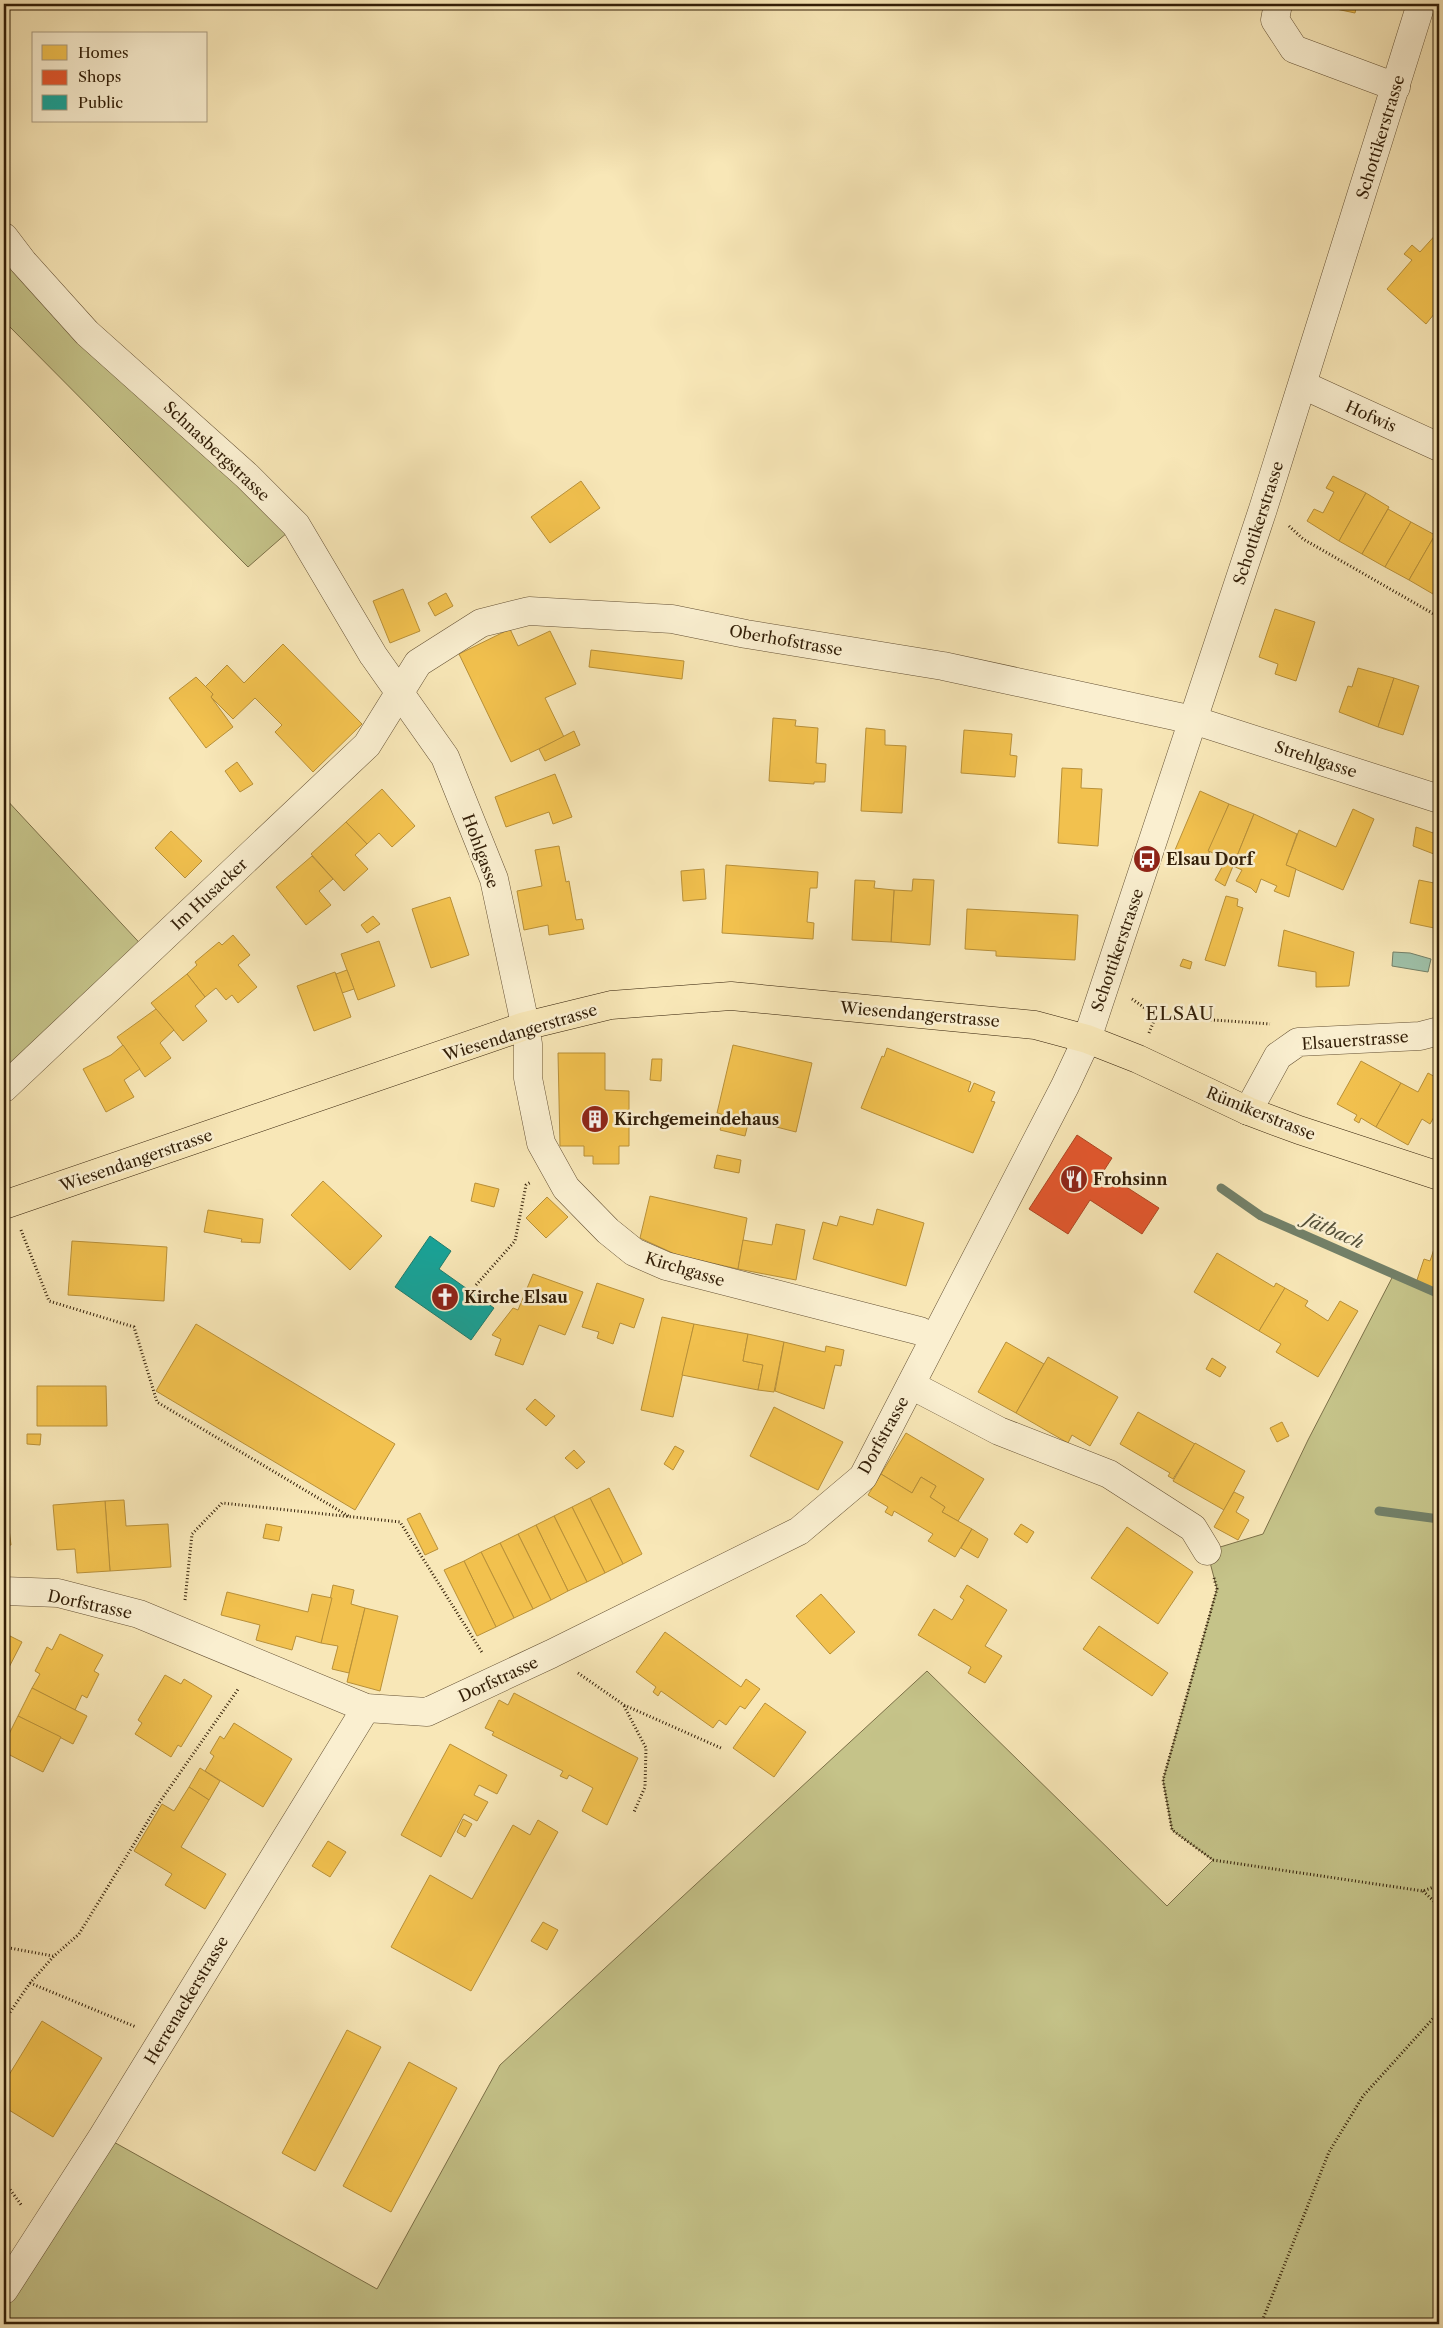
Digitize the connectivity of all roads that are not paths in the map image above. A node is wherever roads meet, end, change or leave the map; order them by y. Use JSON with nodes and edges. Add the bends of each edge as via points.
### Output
{"nodes":[{"id":1,"x":1278,"y":4,"type":"edge"},
{"id":2,"x":1421,"y":4,"type":"edge"},
{"id":3,"x":1396,"y":87,"type":"junction"},
{"id":4,"x":4,"y":237,"type":"edge"},
{"id":5,"x":1303,"y":385,"type":"junction"},
{"id":6,"x":1439,"y":447,"type":"edge"},
{"id":7,"x":400,"y":690,"type":"junction"},
{"id":8,"x":1193,"y":720,"type":"junction"},
{"id":9,"x":1439,"y":799,"type":"edge"},
{"id":10,"x":525,"y":1026,"type":"junction"},
{"id":11,"x":1439,"y":1031,"type":"edge"},
{"id":12,"x":1087,"y":1039,"type":"junction"},
{"id":13,"x":4,"y":1088,"type":"edge"},
{"id":14,"x":1248,"y":1111,"type":"junction"},
{"id":15,"x":1439,"y":1176,"type":"edge"},
{"id":16,"x":11,"y":1215,"type":"edge"},
{"id":17,"x":933,"y":1338,"type":"junction"},
{"id":18,"x":911,"y":1385,"type":"junction"},
{"id":19,"x":1207,"y":1551,"type":"road end"},
{"id":20,"x":4,"y":1592,"type":"edge"},
{"id":21,"x":366,"y":1708,"type":"junction"},
{"id":22,"x":4,"y":2290,"type":"edge"}],
"edges":[{"from":1,"to":3,"type":"street","via":[[1275,20],[1294,49]]},
{"from":2,"to":3,"type":"street","name":"Schottikerstrasse"},
{"from":3,"to":5,"type":"street","name":"Schottikerstrasse"},
{"from":4,"to":7,"type":"street","name":"Schnasbergstrasse","via":[[87,333],[247,476],[296,525],[373,655]]},
{"from":5,"to":6,"type":"street","name":"Hofwis"},
{"from":5,"to":8,"type":"street","name":"Schottikerstrasse"},
{"from":7,"to":8,"type":"street","name":"Oberhofstrasse","via":[[418,663],[481,623],[529,611],[672,619],[943,666]]},
{"from":7,"to":10,"type":"street","name":"Hohlgasse","via":[[445,757],[494,879]]},
{"from":7,"to":13,"type":"street","name":"Im Husacker","via":[[367,745]]},
{"from":8,"to":9,"type":"street","name":"Strehlgasse"},
{"from":8,"to":12,"type":"street","name":"Schottikerstrasse"},
{"from":10,"to":12,"type":"main road","name":"Wiesendangerstrasse","via":[[611,1004],[731,996],[1035,1025]]},
{"from":10,"to":16,"type":"main road","name":"Wiesendangerstrasse"},
{"from":10,"to":17,"type":"street","name":"Kirchgasse","via":[[528,1078],[541,1143],[566,1188],[608,1231],[634,1252],[666,1266],[920,1331]]},
{"from":11,"to":14,"type":"street","name":"Elsauerstrasse","via":[[1420,1036],[1298,1042],[1278,1056]]},
{"from":12,"to":14,"type":"main road","name":"Rümikerstrasse","via":[[1138,1058]]},
{"from":12,"to":17,"type":"street","name":"Dorfstrasse"},
{"from":14,"to":15,"type":"main road","name":"Rümikerstrasse"},
{"from":17,"to":18,"type":"street","name":"Dorfstrasse"},
{"from":18,"to":19,"type":"street","name":"Dorfstrasse","via":[[999,1431],[1109,1474],[1193,1528]]},
{"from":18,"to":21,"type":"street","name":"Dorfstrasse","via":[[863,1477],[799,1530],[428,1712]]},
{"from":20,"to":21,"type":"street","name":"Dorfstrasse","via":[[58,1593],[139,1614]]},
{"from":21,"to":22,"type":"street","name":"Herrenackerstrasse","via":[[103,2136]]}]}
